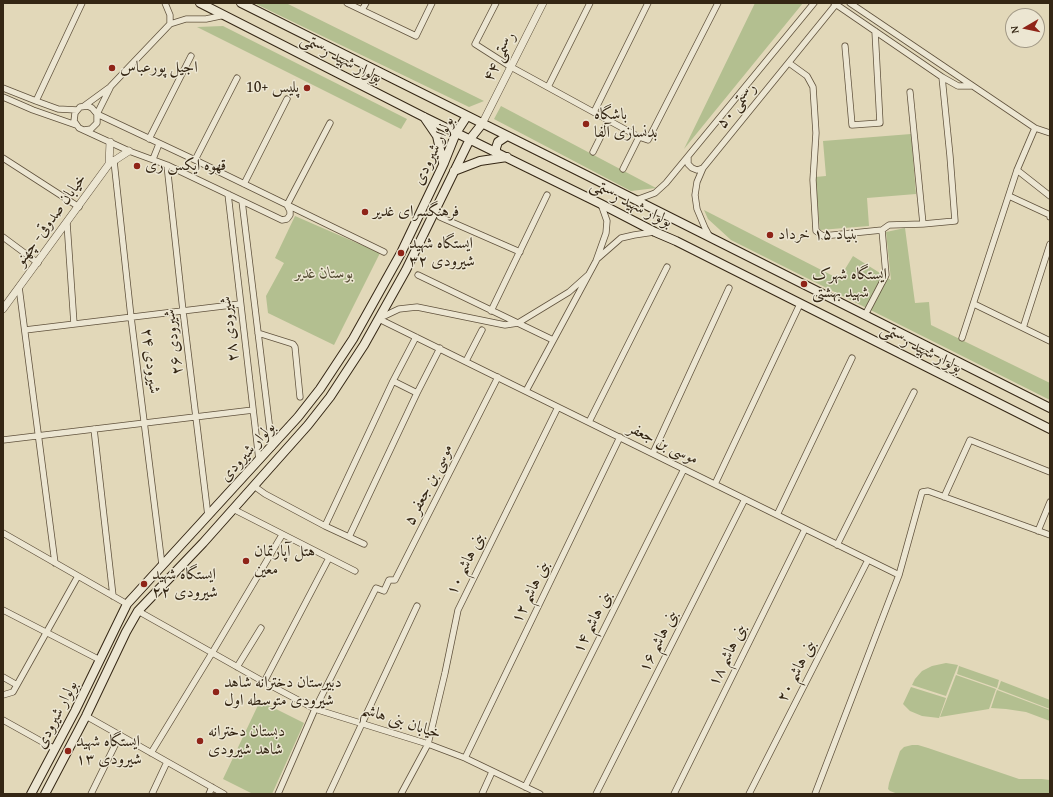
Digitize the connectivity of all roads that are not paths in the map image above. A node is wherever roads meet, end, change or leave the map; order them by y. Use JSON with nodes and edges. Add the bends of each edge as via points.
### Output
{"nodes":[{"id":1,"x":82,"y":3,"type":"edge"},
{"id":2,"x":165,"y":3,"type":"edge"},
{"id":3,"x":200,"y":3,"type":"edge"},
{"id":4,"x":240,"y":3,"type":"edge"},
{"id":5,"x":348,"y":3,"type":"edge"},
{"id":6,"x":366,"y":3,"type":"edge"},
{"id":7,"x":432,"y":3,"type":"edge"},
{"id":8,"x":496,"y":3,"type":"edge"},
{"id":9,"x":543,"y":3,"type":"edge"},
{"id":10,"x":590,"y":3,"type":"edge"},
{"id":11,"x":648,"y":3,"type":"edge"},
{"id":12,"x":718,"y":3,"type":"edge"},
{"id":13,"x":814,"y":3,"type":"edge"},
{"id":14,"x":850,"y":3,"type":"edge"},
{"id":15,"x":836,"y":4,"type":"edge"},
{"id":16,"x":249,"y":6,"type":"edge"},
{"id":17,"x":362,"y":10,"type":"junction"},
{"id":18,"x":225,"y":15,"type":"junction"},
{"id":19,"x":170,"y":24,"type":"junction"},
{"id":20,"x":875,"y":31,"type":"junction"},
{"id":21,"x":845,"y":46,"type":"dead end"},
{"id":22,"x":191,"y":56,"type":"dead end"},
{"id":23,"x":789,"y":63,"type":"junction"},
{"id":24,"x":511,"y":66,"type":"junction"},
{"id":25,"x":368,"y":67,"type":"junction"},
{"id":26,"x":942,"y":77,"type":"junction"},
{"id":27,"x":237,"y":78,"type":"dead end"},
{"id":28,"x":356,"y":82,"type":"junction"},
{"id":29,"x":972,"y":86,"type":"junction"},
{"id":30,"x":110,"y":87,"type":"junction"},
{"id":31,"x":548,"y":87,"type":"junction"},
{"id":32,"x":3,"y":88,"type":"edge"},
{"id":33,"x":910,"y":92,"type":"dead end"},
{"id":34,"x":3,"y":97,"type":"edge"},
{"id":35,"x":287,"y":99,"type":"dead end"},
{"id":36,"x":36,"y":101,"type":"junction"},
{"id":37,"x":84,"y":106,"type":"junction"},
{"id":38,"x":77,"y":110,"type":"junction"},
{"id":39,"x":594,"y":112,"type":"junction"},
{"id":40,"x":97,"y":114,"type":"junction"},
{"id":41,"x":467,"y":116,"type":"junction"},
{"id":42,"x":424,"y":117,"type":"junction"},
{"id":43,"x":608,"y":120,"type":"junction"},
{"id":44,"x":330,"y":123,"type":"dead end"},
{"id":45,"x":482,"y":124,"type":"junction"},
{"id":46,"x":76,"y":125,"type":"junction"},
{"id":47,"x":1035,"y":128,"type":"junction"},
{"id":48,"x":83,"y":130,"type":"junction"},
{"id":49,"x":456,"y":133,"type":"junction"},
{"id":50,"x":1050,"y":134,"type":"edge"},
{"id":51,"x":507,"y":136,"type":"junction"},
{"id":52,"x":640,"y":137,"type":"junction"},
{"id":53,"x":149,"y":139,"type":"junction"},
{"id":54,"x":470,"y":140,"type":"junction"},
{"id":55,"x":110,"y":142,"type":"junction"},
{"id":56,"x":159,"y":144,"type":"junction"},
{"id":57,"x":129,"y":151,"type":"junction"},
{"id":58,"x":496,"y":152,"type":"junction"},
{"id":59,"x":593,"y":152,"type":"dead end"},
{"id":60,"x":507,"y":157,"type":"junction"},
{"id":61,"x":3,"y":158,"type":"edge"},
{"id":62,"x":688,"y":158,"type":"junction"},
{"id":63,"x":153,"y":159,"type":"junction"},
{"id":64,"x":195,"y":160,"type":"junction"},
{"id":65,"x":111,"y":162,"type":"junction"},
{"id":66,"x":444,"y":164,"type":"junction"},
{"id":67,"x":167,"y":165,"type":"junction"},
{"id":68,"x":703,"y":168,"type":"junction"},
{"id":69,"x":623,"y":169,"type":"dead end"},
{"id":70,"x":1017,"y":170,"type":"junction"},
{"id":71,"x":454,"y":171,"type":"junction"},
{"id":72,"x":244,"y":184,"type":"junction"},
{"id":73,"x":228,"y":194,"type":"junction"},
{"id":74,"x":547,"y":195,"type":"dead end"},
{"id":75,"x":1009,"y":196,"type":"junction"},
{"id":76,"x":1050,"y":196,"type":"edge"},
{"id":77,"x":636,"y":200,"type":"junction"},
{"id":78,"x":242,"y":201,"type":"junction"},
{"id":79,"x":601,"y":204,"type":"junction"},
{"id":80,"x":287,"y":205,"type":"junction"},
{"id":81,"x":79,"y":207,"type":"junction"},
{"id":82,"x":440,"y":217,"type":"dead end"},
{"id":83,"x":1050,"y":217,"type":"edge"},
{"id":84,"x":66,"y":223,"type":"junction"},
{"id":85,"x":923,"y":224,"type":"junction"},
{"id":86,"x":882,"y":230,"type":"junction"},
{"id":87,"x":655,"y":232,"type":"junction"},
{"id":88,"x":3,"y":237,"type":"edge"},
{"id":89,"x":710,"y":237,"type":"junction"},
{"id":90,"x":1050,"y":244,"type":"edge"},
{"id":91,"x":384,"y":252,"type":"dead end"},
{"id":92,"x":520,"y":252,"type":"junction"},
{"id":93,"x":596,"y":261,"type":"junction"},
{"id":94,"x":38,"y":263,"type":"junction"},
{"id":95,"x":667,"y":267,"type":"dead end"},
{"id":96,"x":418,"y":275,"type":"dead end"},
{"id":97,"x":588,"y":275,"type":"junction"},
{"id":98,"x":19,"y":287,"type":"junction"},
{"id":99,"x":729,"y":288,"type":"dead end"},
{"id":100,"x":5,"y":301,"type":"edge"},
{"id":101,"x":240,"y":304,"type":"junction"},
{"id":102,"x":800,"y":304,"type":"junction"},
{"id":103,"x":974,"y":304,"type":"junction"},
{"id":104,"x":3,"y":309,"type":"edge"},
{"id":105,"x":183,"y":311,"type":"junction"},
{"id":106,"x":491,"y":311,"type":"junction"},
{"id":107,"x":865,"y":315,"type":"junction"},
{"id":108,"x":131,"y":317,"type":"junction"},
{"id":109,"x":379,"y":319,"type":"junction"},
{"id":110,"x":518,"y":323,"type":"junction"},
{"id":111,"x":74,"y":324,"type":"junction"},
{"id":112,"x":1023,"y":328,"type":"junction"},
{"id":113,"x":25,"y":330,"type":"junction"},
{"id":114,"x":482,"y":330,"type":"dead end"},
{"id":115,"x":258,"y":333,"type":"junction"},
{"id":116,"x":416,"y":337,"type":"junction"},
{"id":117,"x":962,"y":338,"type":"dead end"},
{"id":118,"x":553,"y":340,"type":"junction"},
{"id":119,"x":1050,"y":341,"type":"edge"},
{"id":120,"x":440,"y":348,"type":"junction"},
{"id":121,"x":852,"y":358,"type":"dead end"},
{"id":122,"x":466,"y":361,"type":"junction"},
{"id":123,"x":498,"y":377,"type":"junction"},
{"id":124,"x":393,"y":381,"type":"junction"},
{"id":125,"x":526,"y":391,"type":"junction"},
{"id":126,"x":914,"y":392,"type":"dead end"},
{"id":127,"x":416,"y":393,"type":"junction"},
{"id":128,"x":300,"y":397,"type":"dead end"},
{"id":129,"x":558,"y":407,"type":"junction"},
{"id":130,"x":1050,"y":408,"type":"edge"},
{"id":131,"x":253,"y":410,"type":"junction"},
{"id":132,"x":196,"y":417,"type":"junction"},
{"id":133,"x":589,"y":422,"type":"junction"},
{"id":134,"x":144,"y":423,"type":"junction"},
{"id":135,"x":1050,"y":429,"type":"edge"},
{"id":136,"x":94,"y":430,"type":"junction"},
{"id":137,"x":39,"y":436,"type":"junction"},
{"id":138,"x":620,"y":438,"type":"junction"},
{"id":139,"x":3,"y":440,"type":"edge"},
{"id":140,"x":272,"y":447,"type":"junction"},
{"id":141,"x":653,"y":454,"type":"junction"},
{"id":142,"x":259,"y":461,"type":"junction"},
{"id":143,"x":684,"y":469,"type":"junction"},
{"id":144,"x":1050,"y":472,"type":"edge"},
{"id":145,"x":715,"y":484,"type":"junction"},
{"id":146,"x":254,"y":486,"type":"junction"},
{"id":147,"x":944,"y":497,"type":"junction"},
{"id":148,"x":745,"y":499,"type":"junction"},
{"id":149,"x":1050,"y":502,"type":"edge"},
{"id":150,"x":233,"y":509,"type":"junction"},
{"id":151,"x":777,"y":515,"type":"junction"},
{"id":152,"x":208,"y":516,"type":"junction"},
{"id":153,"x":325,"y":526,"type":"junction"},
{"id":154,"x":805,"y":528,"type":"junction"},
{"id":155,"x":1038,"y":531,"type":"junction"},
{"id":156,"x":3,"y":534,"type":"edge"},
{"id":157,"x":282,"y":535,"type":"junction"},
{"id":158,"x":1050,"y":536,"type":"edge"},
{"id":159,"x":349,"y":537,"type":"junction"},
{"id":160,"x":364,"y":544,"type":"dead end"},
{"id":161,"x":837,"y":544,"type":"junction"},
{"id":162,"x":329,"y":558,"type":"junction"},
{"id":163,"x":868,"y":560,"type":"junction"},
{"id":164,"x":56,"y":563,"type":"junction"},
{"id":165,"x":162,"y":565,"type":"junction"},
{"id":166,"x":355,"y":571,"type":"dead end"},
{"id":167,"x":899,"y":575,"type":"junction"},
{"id":168,"x":78,"y":576,"type":"junction"},
{"id":169,"x":113,"y":596,"type":"junction"},
{"id":170,"x":127,"y":604,"type":"junction"},
{"id":171,"x":417,"y":606,"type":"dead end"},
{"id":172,"x":3,"y":610,"type":"edge"},
{"id":173,"x":138,"y":611,"type":"junction"},
{"id":174,"x":261,"y":628,"type":"dead end"},
{"id":175,"x":47,"y":633,"type":"junction"},
{"id":176,"x":212,"y":653,"type":"junction"},
{"id":177,"x":100,"y":660,"type":"junction"},
{"id":178,"x":237,"y":667,"type":"junction"},
{"id":179,"x":3,"y":677,"type":"edge"},
{"id":180,"x":264,"y":682,"type":"junction"},
{"id":181,"x":17,"y":685,"type":"junction"},
{"id":182,"x":3,"y":694,"type":"edge"},
{"id":183,"x":315,"y":709,"type":"junction"},
{"id":184,"x":86,"y":716,"type":"junction"},
{"id":185,"x":4,"y":721,"type":"edge"},
{"id":186,"x":362,"y":723,"type":"junction"},
{"id":187,"x":120,"y":735,"type":"junction"},
{"id":188,"x":428,"y":744,"type":"junction"},
{"id":189,"x":55,"y":750,"type":"junction"},
{"id":190,"x":151,"y":753,"type":"junction"},
{"id":191,"x":465,"y":758,"type":"junction"},
{"id":192,"x":167,"y":762,"type":"junction"},
{"id":193,"x":492,"y":772,"type":"junction"},
{"id":194,"x":212,"y":787,"type":"junction"},
{"id":195,"x":525,"y":787,"type":"junction"},
{"id":196,"x":31,"y":794,"type":"edge"},
{"id":197,"x":45,"y":794,"type":"edge"},
{"id":198,"x":91,"y":794,"type":"edge"},
{"id":199,"x":152,"y":794,"type":"edge"},
{"id":200,"x":209,"y":794,"type":"edge"},
{"id":201,"x":224,"y":794,"type":"edge"},
{"id":202,"x":278,"y":794,"type":"edge"},
{"id":203,"x":329,"y":794,"type":"edge"},
{"id":204,"x":401,"y":794,"type":"edge"},
{"id":205,"x":482,"y":794,"type":"edge"},
{"id":206,"x":540,"y":794,"type":"edge"},
{"id":207,"x":596,"y":794,"type":"edge"},
{"id":208,"x":674,"y":794,"type":"edge"},
{"id":209,"x":749,"y":794,"type":"edge"},
{"id":210,"x":815,"y":794,"type":"edge"}],
"edges":[{"from":1,"to":36,"type":"street"},
{"from":2,"to":19,"type":"street","via":[[170,15]]},
{"from":3,"to":18,"type":"main road","name":"بولوار شهید رستمی"},
{"from":4,"to":16,"type":"main road","name":"بولوار شهید رستمی"},
{"from":5,"to":17,"type":"street"},
{"from":6,"to":17,"type":"street"},
{"from":7,"to":17,"type":"street","via":[[416,36]]},
{"from":8,"to":24,"type":"street","via":[[475,44]]},
{"from":9,"to":24,"type":"street","name":"رستمی ۴۴"},
{"from":10,"to":31,"type":"street"},
{"from":11,"to":39,"type":"street"},
{"from":12,"to":52,"type":"street","via":[[648,140]]},
{"from":13,"to":62,"type":"street","name":"رستمی ۵۰"},
{"from":14,"to":29,"type":"street"},
{"from":15,"to":20,"type":"street"},
{"from":15,"to":23,"type":"street","name":"رستمی ۵۰"},
{"from":16,"to":25,"type":"main road","name":"بولوار شهید رستمی"},
{"from":18,"to":19,"type":"street","via":[[206,19],[186,19]]},
{"from":18,"to":28,"type":"main road","name":"بولوار شهید رستمی"},
{"from":19,"to":30,"type":"street"},
{"from":20,"to":21,"type":"street","via":[[880,123],[852,125]]},
{"from":20,"to":26,"type":"street"},
{"from":22,"to":53,"type":"street"},
{"from":23,"to":68,"type":"street","name":"رستمی ۵۰"},
{"from":23,"to":86,"type":"street","via":[[807,76],[813,87],[816,133],[813,180],[816,231],[824,236]]},
{"from":24,"to":31,"type":"street"},
{"from":24,"to":45,"type":"street","name":"رستمی ۴۴"},
{"from":25,"to":28,"type":"main road","via":[[370,73],[367,79]]},
{"from":25,"to":41,"type":"main road","name":"بولوار شهید رستمی"},
{"from":26,"to":29,"type":"street","via":[[958,86]]},
{"from":26,"to":85,"type":"street","via":[[955,221]]},
{"from":27,"to":64,"type":"street"},
{"from":28,"to":42,"type":"main road","name":"بولوار شهید رستمی"},
{"from":29,"to":47,"type":"street"},
{"from":30,"to":37,"type":"street"},
{"from":30,"to":40,"type":"street"},
{"from":31,"to":39,"type":"street"},
{"from":32,"to":36,"type":"street"},
{"from":33,"to":85,"type":"street"},
{"from":34,"to":46,"type":"street"},
{"from":35,"to":72,"type":"street"},
{"from":36,"to":38,"type":"street","via":[[58,109]]},
{"from":37,"to":38,"type":"street"},
{"from":37,"to":40,"type":"street","via":[[92,108]]},
{"from":38,"to":46,"type":"street","via":[[74,117]]},
{"from":39,"to":43,"type":"street"},
{"from":40,"to":48,"type":"street","via":[[98,119],[94,126]]},
{"from":40,"to":53,"type":"street"},
{"from":41,"to":45,"type":"main road","name":"بولوار شهید رستمی"},
{"from":41,"to":49,"type":"main road","name":"بولوار شیرودی"},
{"from":42,"to":49,"type":"main road","name":"بولوار شهید رستمی"},
{"from":42,"to":66,"type":"main road","via":[[437,136]]},
{"from":43,"to":52,"type":"street"},
{"from":43,"to":59,"type":"street"},
{"from":44,"to":80,"type":"street"},
{"from":45,"to":51,"type":"main road","name":"بولوار شهید رستمی"},
{"from":45,"to":54,"type":"main road","name":"بولوار شیرودی"},
{"from":46,"to":48,"type":"street"},
{"from":47,"to":50,"type":"street"},
{"from":47,"to":70,"type":"street"},
{"from":48,"to":55,"type":"street"},
{"from":49,"to":54,"type":"main road","name":"بولوار شهید رستمی"},
{"from":49,"to":66,"type":"main road","name":"بولوار شیرودی"},
{"from":51,"to":58,"type":"main road","via":[[498,142]]},
{"from":51,"to":77,"type":"main road","name":"بولوار شهید رستمی"},
{"from":52,"to":69,"type":"street"},
{"from":53,"to":56,"type":"street"},
{"from":54,"to":58,"type":"main road","name":"بولوار شهید رستمی"},
{"from":54,"to":71,"type":"main road","name":"بولوار شیرودی"},
{"from":55,"to":57,"type":"street"},
{"from":55,"to":65,"type":"street"},
{"from":56,"to":63,"type":"street"},
{"from":56,"to":64,"type":"street"},
{"from":57,"to":63,"type":"street"},
{"from":57,"to":65,"type":"street"},
{"from":58,"to":60,"type":"main road","name":"بولوار شهید رستمی"},
{"from":60,"to":71,"type":"main road","via":[[480,161]]},
{"from":60,"to":79,"type":"main road","name":"بولوار شهید رستمی"},
{"from":61,"to":81,"type":"street"},
{"from":62,"to":68,"type":"street","via":[[688,164],[692,168]]},
{"from":62,"to":77,"type":"street","name":"رستمی ۵۰","via":[[655,193]]},
{"from":63,"to":67,"type":"street"},
{"from":64,"to":72,"type":"street"},
{"from":65,"to":81,"type":"street","name":"خیابان صدوقی- چهنو"},
{"from":65,"to":108,"type":"street","name":"شیرودی ۲۴"},
{"from":66,"to":140,"type":"main road","name":"بولوار شیرودی","via":[[401,253],[353,339],[320,389]]},
{"from":67,"to":73,"type":"street"},
{"from":67,"to":105,"type":"street","name":"شیرودی ۲۶"},
{"from":68,"to":89,"type":"street","name":"رستمی ۵۰","via":[[695,195],[697,209]]},
{"from":70,"to":75,"type":"street"},
{"from":70,"to":76,"type":"street"},
{"from":71,"to":109,"type":"main road","name":"بولوار شیرودی"},
{"from":72,"to":80,"type":"street"},
{"from":73,"to":78,"type":"street"},
{"from":73,"to":101,"type":"street","name":"شیرودی ۲۸"},
{"from":74,"to":92,"type":"street"},
{"from":75,"to":83,"type":"street"},
{"from":75,"to":103,"type":"street"},
{"from":77,"to":89,"type":"main road","name":"بولوار شهید رستمی"},
{"from":78,"to":80,"type":"street","via":[[282,220],[288,219],[290,215]]},
{"from":78,"to":115,"type":"street","name":"شیرودی ۲۸"},
{"from":79,"to":87,"type":"main road","name":"بولوار شهید رستمی"},
{"from":79,"to":93,"type":"street","via":[[607,221],[606,233]]},
{"from":80,"to":91,"type":"street"},
{"from":81,"to":84,"type":"street","name":"خیابان صدوقی- چهنو"},
{"from":82,"to":92,"type":"street"},
{"from":84,"to":94,"type":"street","name":"خیابان صدوقی- چهنو"},
{"from":84,"to":111,"type":"street"},
{"from":85,"to":86,"type":"street","via":[[889,225]]},
{"from":86,"to":107,"type":"street","via":[[886,275]]},
{"from":87,"to":93,"type":"street","via":[[621,238]]},
{"from":87,"to":102,"type":"main road","name":"بولوار شهید رستمی"},
{"from":88,"to":94,"type":"street"},
{"from":89,"to":107,"type":"main road","name":"بولوار شهید رستمی"},
{"from":90,"to":112,"type":"street"},
{"from":92,"to":106,"type":"street"},
{"from":93,"to":97,"type":"street"},
{"from":94,"to":98,"type":"street","name":"خیابان صدوقی- چهنو"},
{"from":95,"to":133,"type":"street"},
{"from":96,"to":106,"type":"street"},
{"from":97,"to":110,"type":"street","via":[[569,292]]},
{"from":97,"to":118,"type":"street"},
{"from":98,"to":100,"type":"street","name":"خیابان صدوقی- چهنو"},
{"from":98,"to":113,"type":"street"},
{"from":99,"to":141,"type":"street"},
{"from":100,"to":104,"type":"street","name":"خیابان صدوقی- چهنو"},
{"from":101,"to":105,"type":"street"},
{"from":101,"to":131,"type":"street","name":"شیرودی ۲۸"},
{"from":102,"to":135,"type":"main road","name":"بولوار شهید رستمی"},
{"from":102,"to":145,"type":"street"},
{"from":103,"to":112,"type":"street"},
{"from":103,"to":117,"type":"street"},
{"from":105,"to":108,"type":"street"},
{"from":105,"to":132,"type":"street","name":"شیرودی ۲۶"},
{"from":106,"to":110,"type":"street"},
{"from":107,"to":130,"type":"main road","name":"بولوار شهید رستمی"},
{"from":108,"to":111,"type":"street"},
{"from":108,"to":134,"type":"street","name":"شیرودی ۲۴"},
{"from":109,"to":110,"type":"street","via":[[399,309],[417,307],[506,325]]},
{"from":109,"to":116,"type":"street","name":"موسی بن جعفر"},
{"from":109,"to":146,"type":"main road","name":"بولوار شیرودی","via":[[330,397]]},
{"from":110,"to":118,"type":"street"},
{"from":111,"to":113,"type":"street"},
{"from":112,"to":119,"type":"street"},
{"from":113,"to":137,"type":"street"},
{"from":114,"to":122,"type":"street"},
{"from":115,"to":128,"type":"street","via":[[293,344]]},
{"from":115,"to":140,"type":"street","name":"شیرودی ۲۸"},
{"from":116,"to":120,"type":"street","name":"موسی بن جعفر"},
{"from":116,"to":124,"type":"street"},
{"from":118,"to":125,"type":"street"},
{"from":120,"to":122,"type":"street","name":"موسی بن جعفر"},
{"from":120,"to":127,"type":"street"},
{"from":121,"to":151,"type":"street"},
{"from":122,"to":123,"type":"street","name":"موسی بن جعفر"},
{"from":123,"to":125,"type":"street","name":"موسی بن جعفر"},
{"from":123,"to":183,"type":"street","name":"موسی بن جعفر ۵","via":[[395,580],[389,580],[384,591],[376,588]]},
{"from":124,"to":127,"type":"street"},
{"from":124,"to":153,"type":"street"},
{"from":125,"to":129,"type":"street","name":"موسی بن جعفر"},
{"from":126,"to":161,"type":"street"},
{"from":127,"to":159,"type":"street"},
{"from":129,"to":133,"type":"street","name":"موسی بن جعفر"},
{"from":129,"to":188,"type":"street","name":"بنی هاشم ۱۰","via":[[458,610]]},
{"from":131,"to":132,"type":"street"},
{"from":131,"to":142,"type":"street","name":"شیرودی ۲۸"},
{"from":132,"to":134,"type":"street"},
{"from":132,"to":152,"type":"street","name":"شیرودی ۲۶"},
{"from":133,"to":138,"type":"street","name":"موسی بن جعفر"},
{"from":134,"to":136,"type":"street"},
{"from":134,"to":165,"type":"street","name":"شیرودی ۲۴"},
{"from":136,"to":137,"type":"street"},
{"from":136,"to":169,"type":"street"},
{"from":137,"to":139,"type":"street"},
{"from":137,"to":164,"type":"street"},
{"from":138,"to":141,"type":"street","name":"موسی بن جعفر"},
{"from":138,"to":191,"type":"street","name":"بنی هاشم ۱۲"},
{"from":140,"to":142,"type":"main road","name":"بولوار شیرودی"},
{"from":141,"to":143,"type":"street","name":"موسی بن جعفر"},
{"from":142,"to":152,"type":"main road","name":"بولوار شیرودی"},
{"from":143,"to":145,"type":"street","name":"موسی بن جعفر"},
{"from":143,"to":195,"type":"street","name":"بنی هاشم ۱۴"},
{"from":144,"to":147,"type":"street","via":[[970,440]]},
{"from":145,"to":148,"type":"street","name":"موسی بن جعفر"},
{"from":146,"to":150,"type":"main road","name":"بولوار شیرودی"},
{"from":146,"to":153,"type":"street"},
{"from":147,"to":155,"type":"street"},
{"from":147,"to":167,"type":"street","via":[[928,491],[922,492]]},
{"from":148,"to":151,"type":"street","name":"موسی بن جعفر"},
{"from":148,"to":207,"type":"street","name":"بنی هاشم ۱۶"},
{"from":149,"to":155,"type":"street"},
{"from":150,"to":157,"type":"street"},
{"from":150,"to":173,"type":"main road","name":"بولوار شیرودی"},
{"from":151,"to":154,"type":"street","name":"موسی بن جعفر"},
{"from":152,"to":165,"type":"main road","name":"بولوار شیرودی"},
{"from":153,"to":159,"type":"street"},
{"from":154,"to":161,"type":"street","name":"موسی بن جعفر"},
{"from":154,"to":208,"type":"street","name":"بنی هاشم ۱۸"},
{"from":155,"to":158,"type":"street"},
{"from":156,"to":164,"type":"street"},
{"from":157,"to":162,"type":"street"},
{"from":157,"to":176,"type":"street"},
{"from":159,"to":160,"type":"street"},
{"from":161,"to":163,"type":"street","name":"موسی بن جعفر"},
{"from":162,"to":166,"type":"street"},
{"from":162,"to":180,"type":"street"},
{"from":163,"to":167,"type":"street","name":"موسی بن جعفر"},
{"from":163,"to":209,"type":"street","name":"بنی هاشم ۲۰"},
{"from":164,"to":168,"type":"street"},
{"from":165,"to":170,"type":"main road","name":"بولوار شیرودی"},
{"from":167,"to":210,"type":"street"},
{"from":168,"to":169,"type":"street"},
{"from":168,"to":175,"type":"street"},
{"from":169,"to":170,"type":"street"},
{"from":170,"to":177,"type":"main road","name":"بولوار شیرودی"},
{"from":171,"to":186,"type":"street"},
{"from":172,"to":175,"type":"street"},
{"from":173,"to":176,"type":"street","name":"خیابان بنی هاشم"},
{"from":173,"to":184,"type":"main road","name":"بولوار شیرودی"},
{"from":174,"to":178,"type":"street"},
{"from":175,"to":177,"type":"street"},
{"from":175,"to":181,"type":"street"},
{"from":176,"to":178,"type":"street","name":"خیابان بنی هاشم"},
{"from":176,"to":190,"type":"street"},
{"from":177,"to":189,"type":"main road","name":"بولوار شیرودی"},
{"from":178,"to":180,"type":"street","name":"خیابان بنی هاشم"},
{"from":179,"to":181,"type":"street"},
{"from":180,"to":183,"type":"street","name":"خیابان بنی هاشم"},
{"from":181,"to":182,"type":"street","via":[[13,693]]},
{"from":183,"to":186,"type":"street","name":"خیابان بنی هاشم"},
{"from":183,"to":202,"type":"street"},
{"from":184,"to":187,"type":"street"},
{"from":184,"to":197,"type":"main road","name":"بولوار شیرودی"},
{"from":185,"to":189,"type":"street"},
{"from":186,"to":188,"type":"street","name":"خیابان بنی هاشم"},
{"from":186,"to":203,"type":"street"},
{"from":187,"to":190,"type":"street"},
{"from":187,"to":198,"type":"street"},
{"from":188,"to":191,"type":"street","name":"خیابان بنی هاشم"},
{"from":188,"to":204,"type":"street","name":"بنی هاشم ۱۰"},
{"from":189,"to":196,"type":"main road","name":"بولوار شیرودی"},
{"from":190,"to":192,"type":"street"},
{"from":191,"to":193,"type":"street","name":"خیابان بنی هاشم"},
{"from":192,"to":194,"type":"street"},
{"from":192,"to":199,"type":"street"},
{"from":193,"to":195,"type":"street","name":"خیابان بنی هاشم"},
{"from":193,"to":205,"type":"street"},
{"from":194,"to":200,"type":"street"},
{"from":194,"to":201,"type":"street"},
{"from":195,"to":206,"type":"street","name":"خیابان بنی هاشم"}]}
